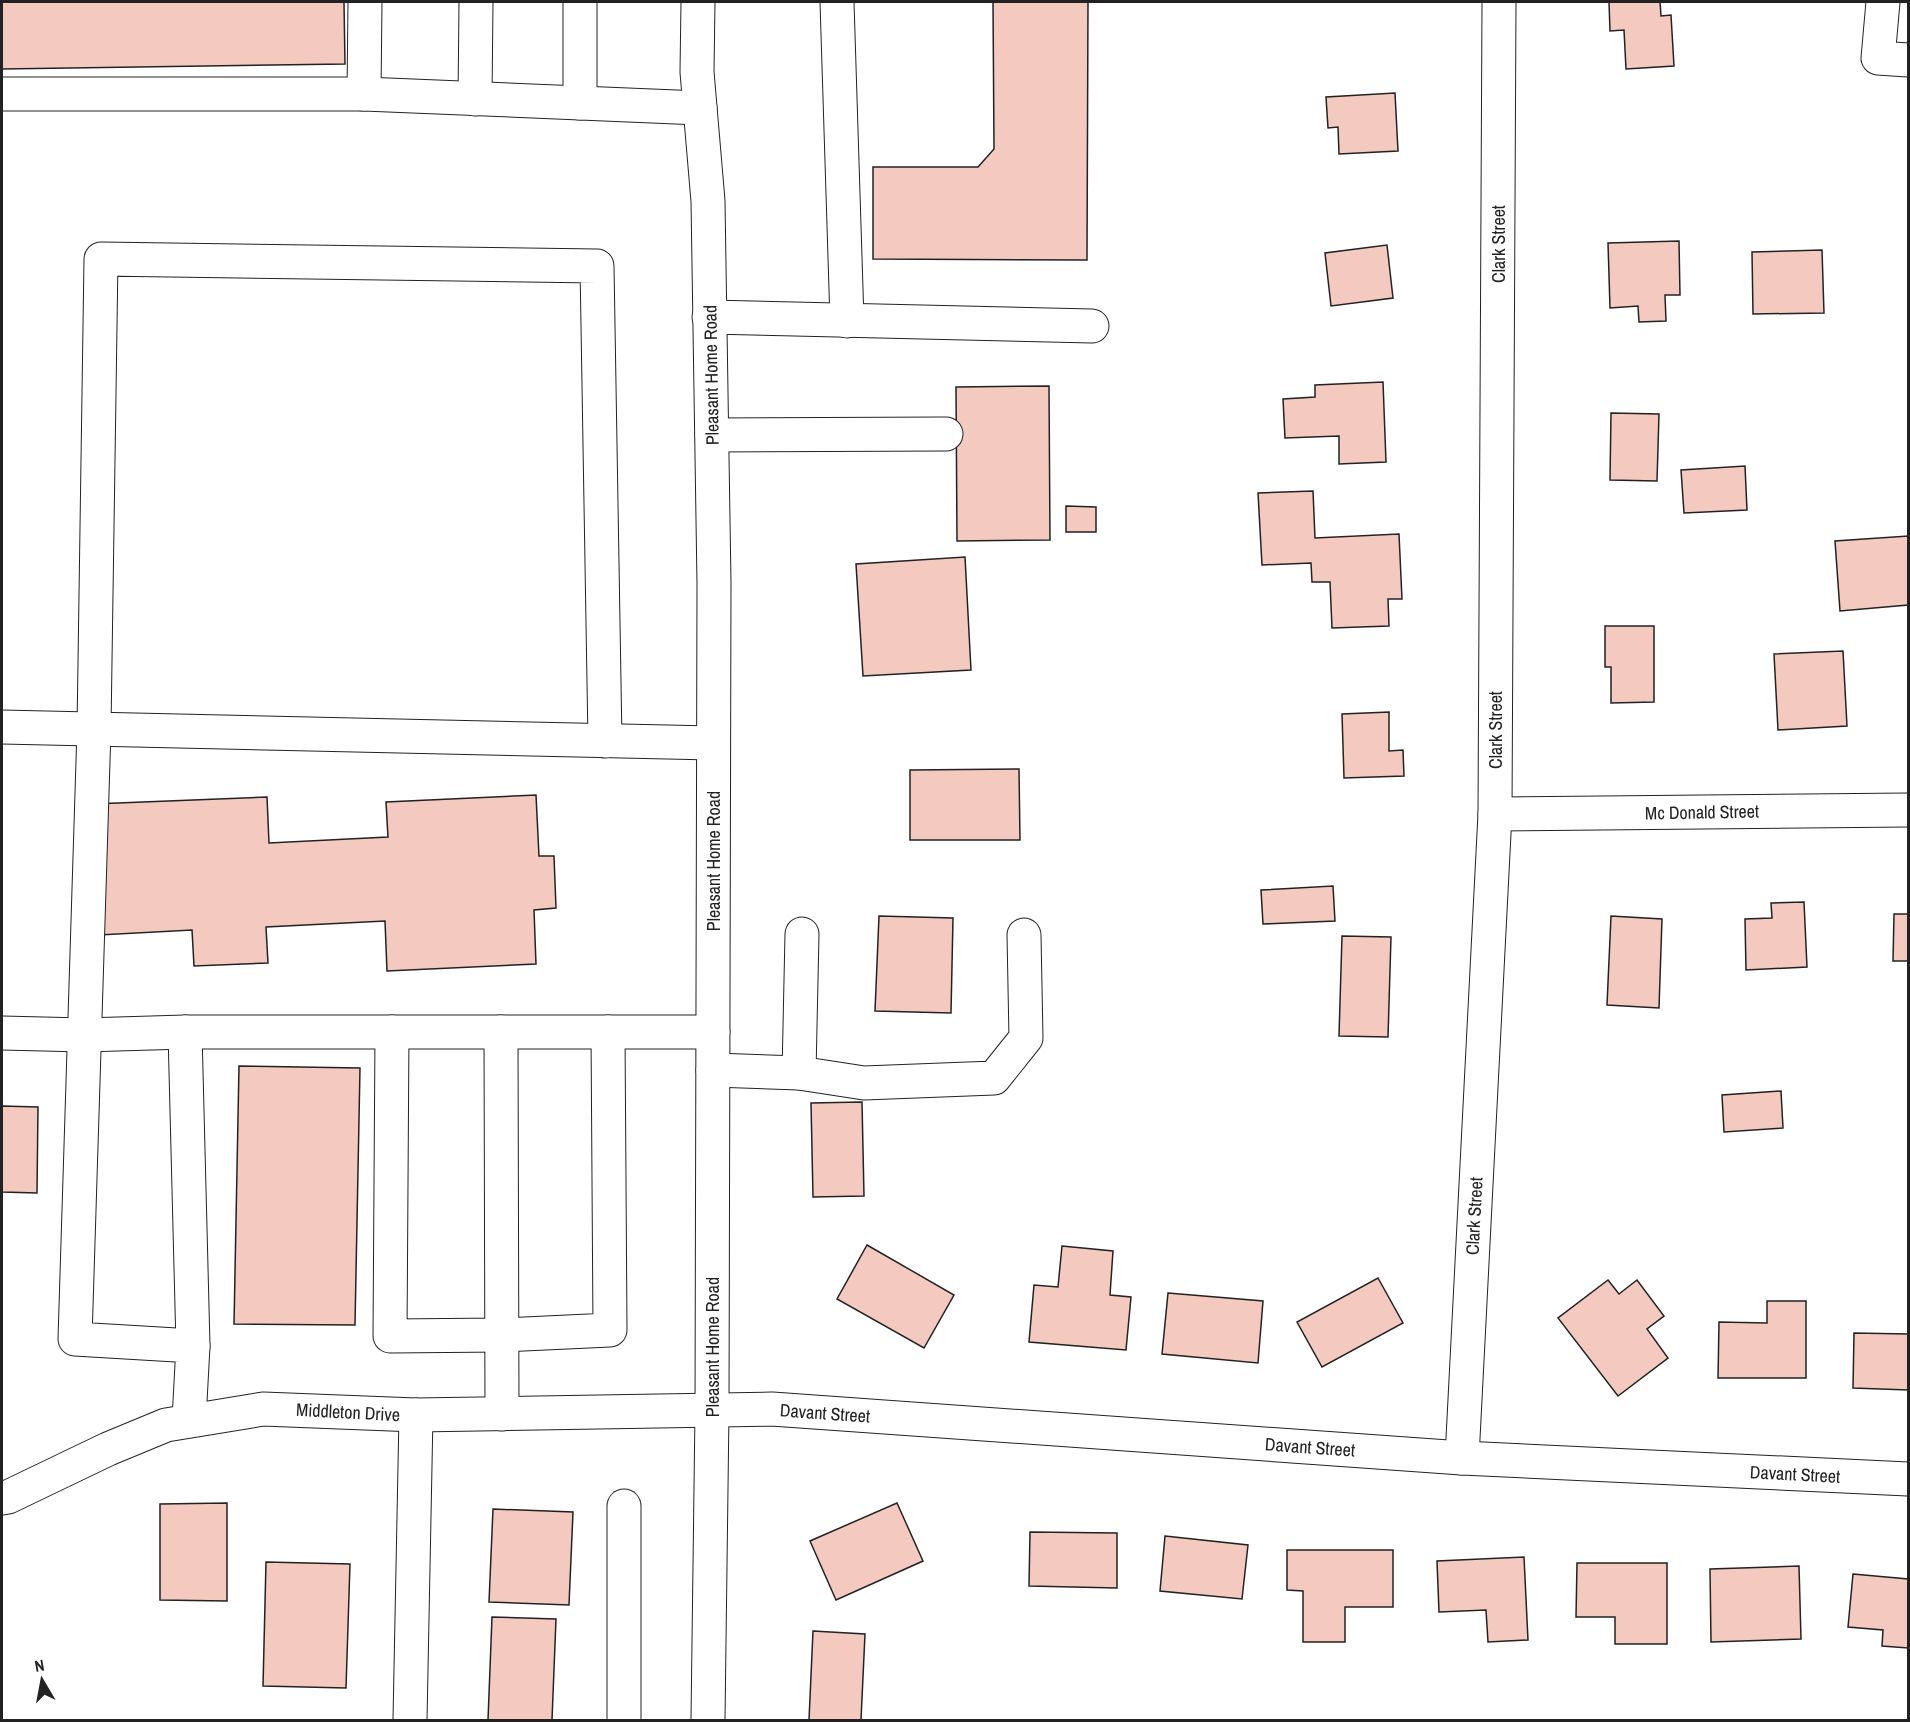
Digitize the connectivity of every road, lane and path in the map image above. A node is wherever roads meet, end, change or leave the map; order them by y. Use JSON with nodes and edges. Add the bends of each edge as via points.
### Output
{"nodes":[{"id":1,"x":365,"y":2,"type":"edge"},
{"id":2,"x":476,"y":2,"type":"edge"},
{"id":3,"x":580,"y":2,"type":"edge"},
{"id":4,"x":698,"y":2,"type":"edge"},
{"id":5,"x":837,"y":2,"type":"edge"},
{"id":6,"x":1499,"y":2,"type":"edge"},
{"id":7,"x":1882,"y":2,"type":"edge"},
{"id":8,"x":1908,"y":60,"type":"edge"},
{"id":9,"x":2,"y":94,"type":"edge"},
{"id":10,"x":364,"y":94,"type":"junction"},
{"id":11,"x":475,"y":99,"type":"junction"},
{"id":12,"x":580,"y":103,"type":"junction"},
{"id":13,"x":700,"y":108,"type":"junction"},
{"id":14,"x":710,"y":317,"type":"junction"},
{"id":15,"x":847,"y":321,"type":"junction"},
{"id":16,"x":1092,"y":326,"type":"dead end"},
{"id":17,"x":946,"y":434,"type":"dead end"},
{"id":18,"x":711,"y":435,"type":"junction"},
{"id":19,"x":2,"y":727,"type":"edge"},
{"id":20,"x":94,"y":729,"type":"junction"},
{"id":21,"x":605,"y":741,"type":"junction"},
{"id":22,"x":713,"y":743,"type":"junction"},
{"id":23,"x":1908,"y":810,"type":"edge"},
{"id":24,"x":1495,"y":814,"type":"junction"},
{"id":25,"x":802,"y":934,"type":"dead end"},
{"id":26,"x":1024,"y":935,"type":"dead end"},
{"id":27,"x":185,"y":1032,"type":"junction"},
{"id":28,"x":392,"y":1032,"type":"junction"},
{"id":29,"x":501,"y":1032,"type":"junction"},
{"id":30,"x":608,"y":1032,"type":"junction"},
{"id":31,"x":713,"y":1032,"type":"junction"},
{"id":32,"x":2,"y":1034,"type":"edge"},
{"id":33,"x":84,"y":1035,"type":"junction"},
{"id":34,"x":713,"y":1071,"type":"junction"},
{"id":35,"x":800,"y":1073,"type":"junction"},
{"id":36,"x":502,"y":1335,"type":"junction"},
{"id":37,"x":193,"y":1346,"type":"junction"},
{"id":38,"x":712,"y":1411,"type":"junction"},
{"id":39,"x":502,"y":1414,"type":"junction"},
{"id":40,"x":416,"y":1415,"type":"junction"},
{"id":41,"x":189,"y":1420,"type":"junction"},
{"id":42,"x":1462,"y":1458,"type":"junction"},
{"id":43,"x":1908,"y":1479,"type":"edge"},
{"id":44,"x":2,"y":1498,"type":"edge"},
{"id":45,"x":624,"y":1506,"type":"dead end"},
{"id":46,"x":410,"y":1720,"type":"edge"},
{"id":47,"x":624,"y":1720,"type":"edge"},
{"id":48,"x":708,"y":1720,"type":"edge"}],
"edges":[{"from":1,"to":10,"type":"street"},
{"from":2,"to":11,"type":"street"},
{"from":3,"to":12,"type":"street"},
{"from":4,"to":13,"type":"street","name":"Pleasant Home Road"},
{"from":5,"to":15,"type":"street"},
{"from":6,"to":24,"type":"street","name":"Clark Street"},
{"from":7,"to":8,"type":"street","via":[[1878,58]]},
{"from":9,"to":10,"type":"street"},
{"from":10,"to":11,"type":"street"},
{"from":11,"to":12,"type":"street"},
{"from":12,"to":13,"type":"street"},
{"from":13,"to":14,"type":"street","name":"Pleasant Home Road","via":[[708,201]]},
{"from":14,"to":15,"type":"street"},
{"from":14,"to":18,"type":"street","name":"Pleasant Home Road"},
{"from":15,"to":16,"type":"street"},
{"from":17,"to":18,"type":"street"},
{"from":18,"to":22,"type":"street","name":"Pleasant Home Road"},
{"from":19,"to":20,"type":"street"},
{"from":20,"to":21,"type":"street"},
{"from":20,"to":21,"type":"street","via":[[101,259],[597,266]]},
{"from":20,"to":33,"type":"street"},
{"from":21,"to":22,"type":"street"},
{"from":22,"to":31,"type":"street","name":"Pleasant Home Road"},
{"from":23,"to":24,"type":"street","name":"Mc Donald Street"},
{"from":24,"to":42,"type":"street","name":"Clark Street"},
{"from":25,"to":35,"type":"street"},
{"from":26,"to":35,"type":"street","via":[[1026,1038],[994,1078],[864,1083]]},
{"from":27,"to":28,"type":"street"},
{"from":27,"to":33,"type":"street"},
{"from":27,"to":37,"type":"street"},
{"from":28,"to":29,"type":"street"},
{"from":28,"to":36,"type":"street","via":[[390,1336]]},
{"from":29,"to":30,"type":"street"},
{"from":29,"to":36,"type":"street"},
{"from":30,"to":31,"type":"street"},
{"from":30,"to":36,"type":"street","via":[[610,1330]]},
{"from":31,"to":34,"type":"street","name":"Pleasant Home Road"},
{"from":32,"to":33,"type":"street"},
{"from":33,"to":37,"type":"street","via":[[75,1339]]},
{"from":34,"to":35,"type":"street"},
{"from":34,"to":38,"type":"street","name":"Pleasant Home Road"},
{"from":36,"to":39,"type":"street"},
{"from":37,"to":41,"type":"street"},
{"from":38,"to":39,"type":"street","name":"Middleton Drive"},
{"from":38,"to":42,"type":"street","name":"Davant Street","via":[[772,1409]]},
{"from":38,"to":48,"type":"street","name":"Pleasant Home Road"},
{"from":39,"to":40,"type":"street","name":"Middleton Drive"},
{"from":40,"to":41,"type":"street","name":"Middleton Drive","via":[[263,1408]]},
{"from":40,"to":46,"type":"street"},
{"from":41,"to":44,"type":"street","name":"Middleton Drive","via":[[166,1425],[108,1449]]},
{"from":42,"to":43,"type":"street","name":"Davant Street"},
{"from":45,"to":47,"type":"street"}]}
